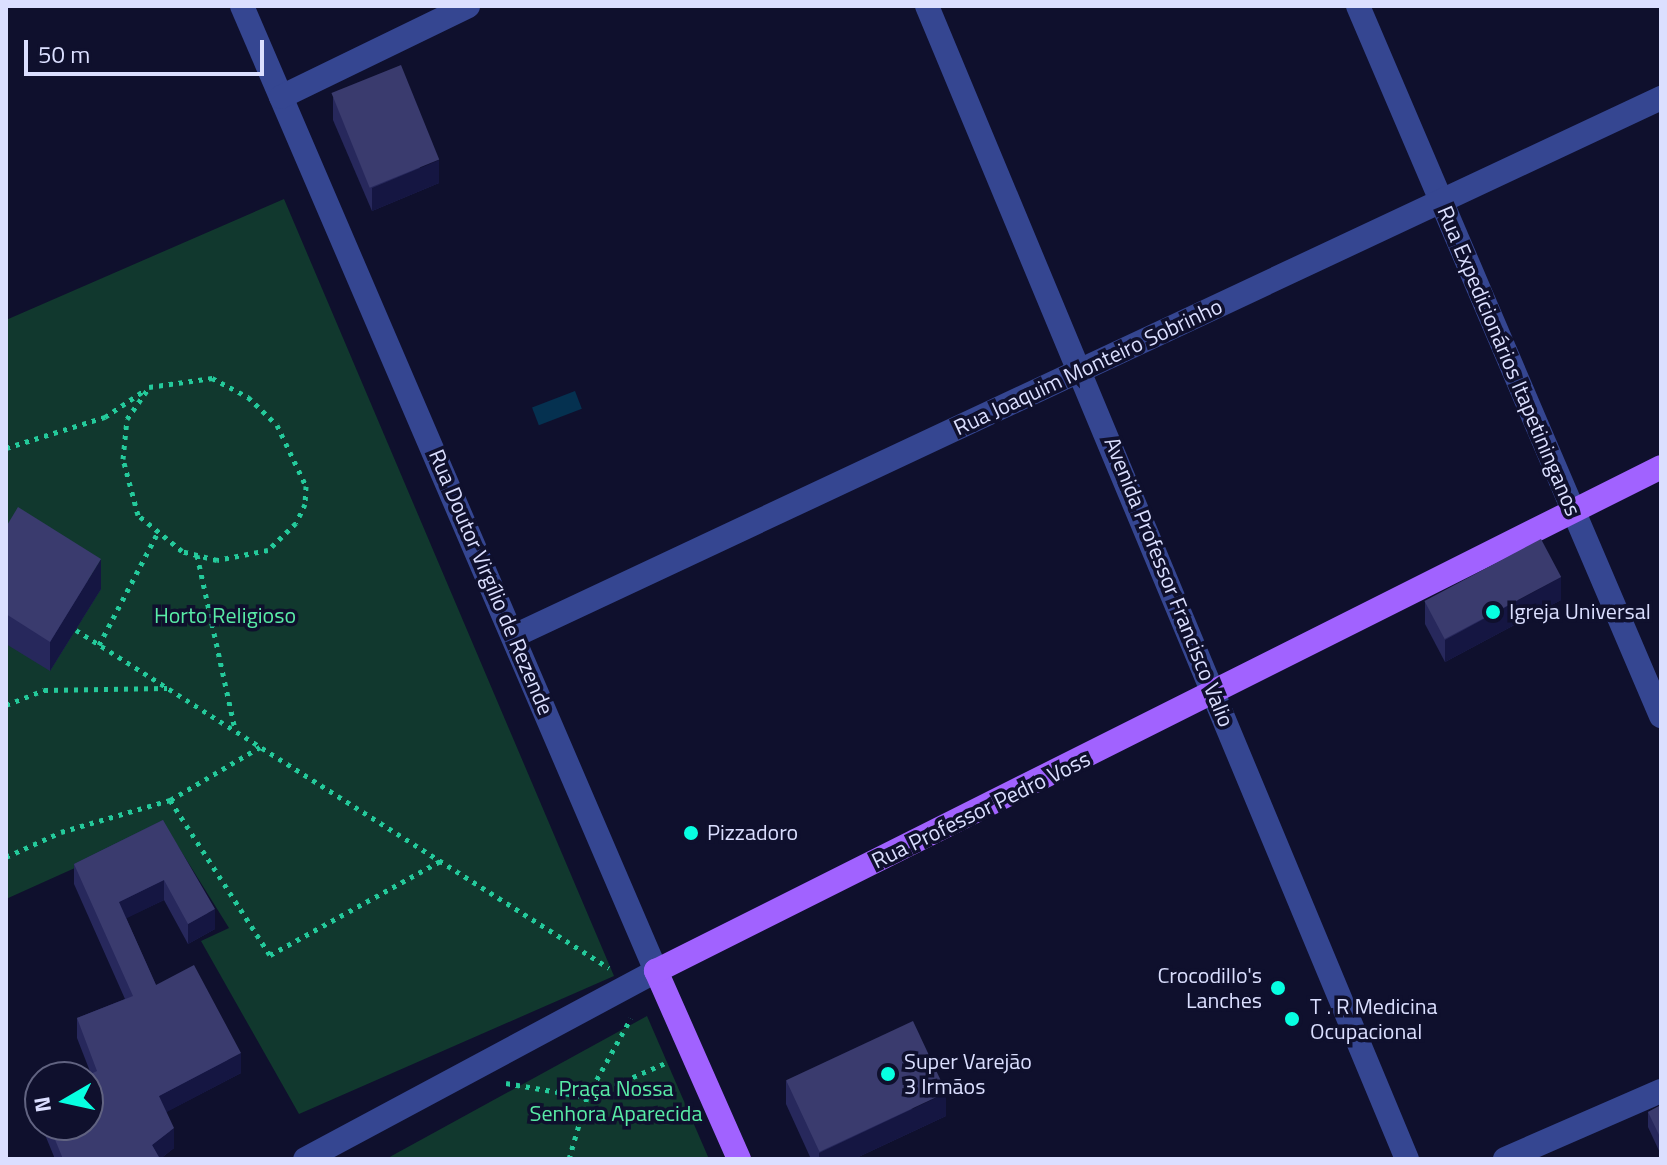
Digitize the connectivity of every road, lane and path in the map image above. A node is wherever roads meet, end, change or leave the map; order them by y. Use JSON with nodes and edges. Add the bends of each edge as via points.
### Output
{"nodes":[{"id":1,"x":242,"y":6,"type":"edge"},
{"id":2,"x":468,"y":6,"type":"edge"},
{"id":3,"x":927,"y":6,"type":"edge"},
{"id":4,"x":1358,"y":6,"type":"edge"},
{"id":5,"x":281,"y":97,"type":"junction"},
{"id":6,"x":1661,"y":98,"type":"edge"},
{"id":7,"x":1441,"y":201,"type":"junction"},
{"id":8,"x":1081,"y":370,"type":"junction"},
{"id":9,"x":149,"y":387,"type":"junction"},
{"id":10,"x":6,"y":448,"type":"edge"},
{"id":11,"x":1661,"y":467,"type":"edge"},
{"id":12,"x":1575,"y":515,"type":"junction"},
{"id":13,"x":157,"y":534,"type":"junction"},
{"id":14,"x":197,"y":555,"type":"junction"},
{"id":15,"x":76,"y":630,"type":"edge"},
{"id":16,"x":516,"y":635,"type":"junction"},
{"id":17,"x":99,"y":645,"type":"junction"},
{"id":18,"x":168,"y":688,"type":"junction"},
{"id":19,"x":1215,"y":694,"type":"junction"},
{"id":20,"x":6,"y":705,"type":"edge"},
{"id":21,"x":1661,"y":716,"type":"edge"},
{"id":22,"x":236,"y":732,"type":"junction"},
{"id":23,"x":260,"y":747,"type":"junction"},
{"id":24,"x":170,"y":800,"type":"junction"},
{"id":25,"x":7,"y":854,"type":"edge"},
{"id":26,"x":440,"y":861,"type":"junction"},
{"id":27,"x":656,"y":971,"type":"junction"},
{"id":28,"x":633,"y":983,"type":"junction"},
{"id":29,"x":633,"y":1013,"type":"dead end"},
{"id":30,"x":694,"y":1051,"type":"junction"},
{"id":31,"x":461,"y":1075,"type":"junction"},
{"id":32,"x":1661,"y":1091,"type":"edge"},
{"id":33,"x":587,"y":1097,"type":"junction"},
{"id":34,"x":305,"y":1159,"type":"edge"},
{"id":35,"x":569,"y":1159,"type":"edge"},
{"id":36,"x":739,"y":1159,"type":"edge"},
{"id":37,"x":1407,"y":1159,"type":"edge"},
{"id":38,"x":1505,"y":1159,"type":"edge"}],
"edges":[{"from":1,"to":5,"type":"street","name":"Rua Doutor Virgílio de Rezende"},
{"from":2,"to":5,"type":"street"},
{"from":3,"to":8,"type":"street","name":"Avenida Professor Francisco Valio"},
{"from":4,"to":7,"type":"street","name":"Rua Expedicionários Itapetininganos"},
{"from":5,"to":16,"type":"street","name":"Rua Doutor Virgílio de Rezende"},
{"from":6,"to":7,"type":"street","name":"Rua Joaquim Monteiro Sobrinho"},
{"from":7,"to":8,"type":"street","name":"Rua Joaquim Monteiro Sobrinho"},
{"from":7,"to":12,"type":"street","name":"Rua Expedicionários Itapetininganos"},
{"from":8,"to":16,"type":"street","name":"Rua Joaquim Monteiro Sobrinho"},
{"from":8,"to":19,"type":"street","name":"Avenida Professor Francisco Valio"},
{"from":9,"to":10,"type":"path","via":[[105,417]]},
{"from":9,"to":13,"type":"path","via":[[127,419],[123,459],[138,515]]},
{"from":9,"to":14,"type":"path","via":[[212,378],[248,397],[277,425],[306,486],[296,523],[268,550],[217,560]]},
{"from":11,"to":12,"type":"main road","name":"Rua Professor Pedro Voss"},
{"from":12,"to":19,"type":"main road","name":"Rua Professor Pedro Voss"},
{"from":12,"to":21,"type":"street","name":"Rua Expedicionários Itapetininganos"},
{"from":13,"to":14,"type":"path"},
{"from":13,"to":17,"type":"path"},
{"from":14,"to":22,"type":"path"},
{"from":15,"to":17,"type":"path"},
{"from":16,"to":27,"type":"street","name":"Rua Doutor Virgílio de Rezende"},
{"from":17,"to":18,"type":"path"},
{"from":18,"to":20,"type":"path","via":[[44,690]]},
{"from":18,"to":22,"type":"path"},
{"from":19,"to":27,"type":"main road","name":"Rua Professor Pedro Voss"},
{"from":19,"to":37,"type":"street","name":"Avenida Professor Francisco Valio"},
{"from":22,"to":23,"type":"path"},
{"from":23,"to":24,"type":"path"},
{"from":23,"to":26,"type":"path"},
{"from":24,"to":25,"type":"path"},
{"from":24,"to":26,"type":"path","via":[[270,955]]},
{"from":26,"to":28,"type":"path"},
{"from":27,"to":28,"type":"street","name":"Rua Professor Pedro Voss"},
{"from":27,"to":30,"type":"main road","name":"Rua Doutor Virgílio de Rezende"},
{"from":28,"to":31,"type":"street","name":"Rua Professor Pedro Voss"},
{"from":29,"to":33,"type":"path"},
{"from":30,"to":33,"type":"path"},
{"from":30,"to":36,"type":"main road","name":"Rua Doutor Virgílio de Rezende"},
{"from":31,"to":33,"type":"path"},
{"from":31,"to":34,"type":"street","name":"Rua Professor Pedro Voss"},
{"from":32,"to":38,"type":"street"},
{"from":33,"to":35,"type":"path"}]}
